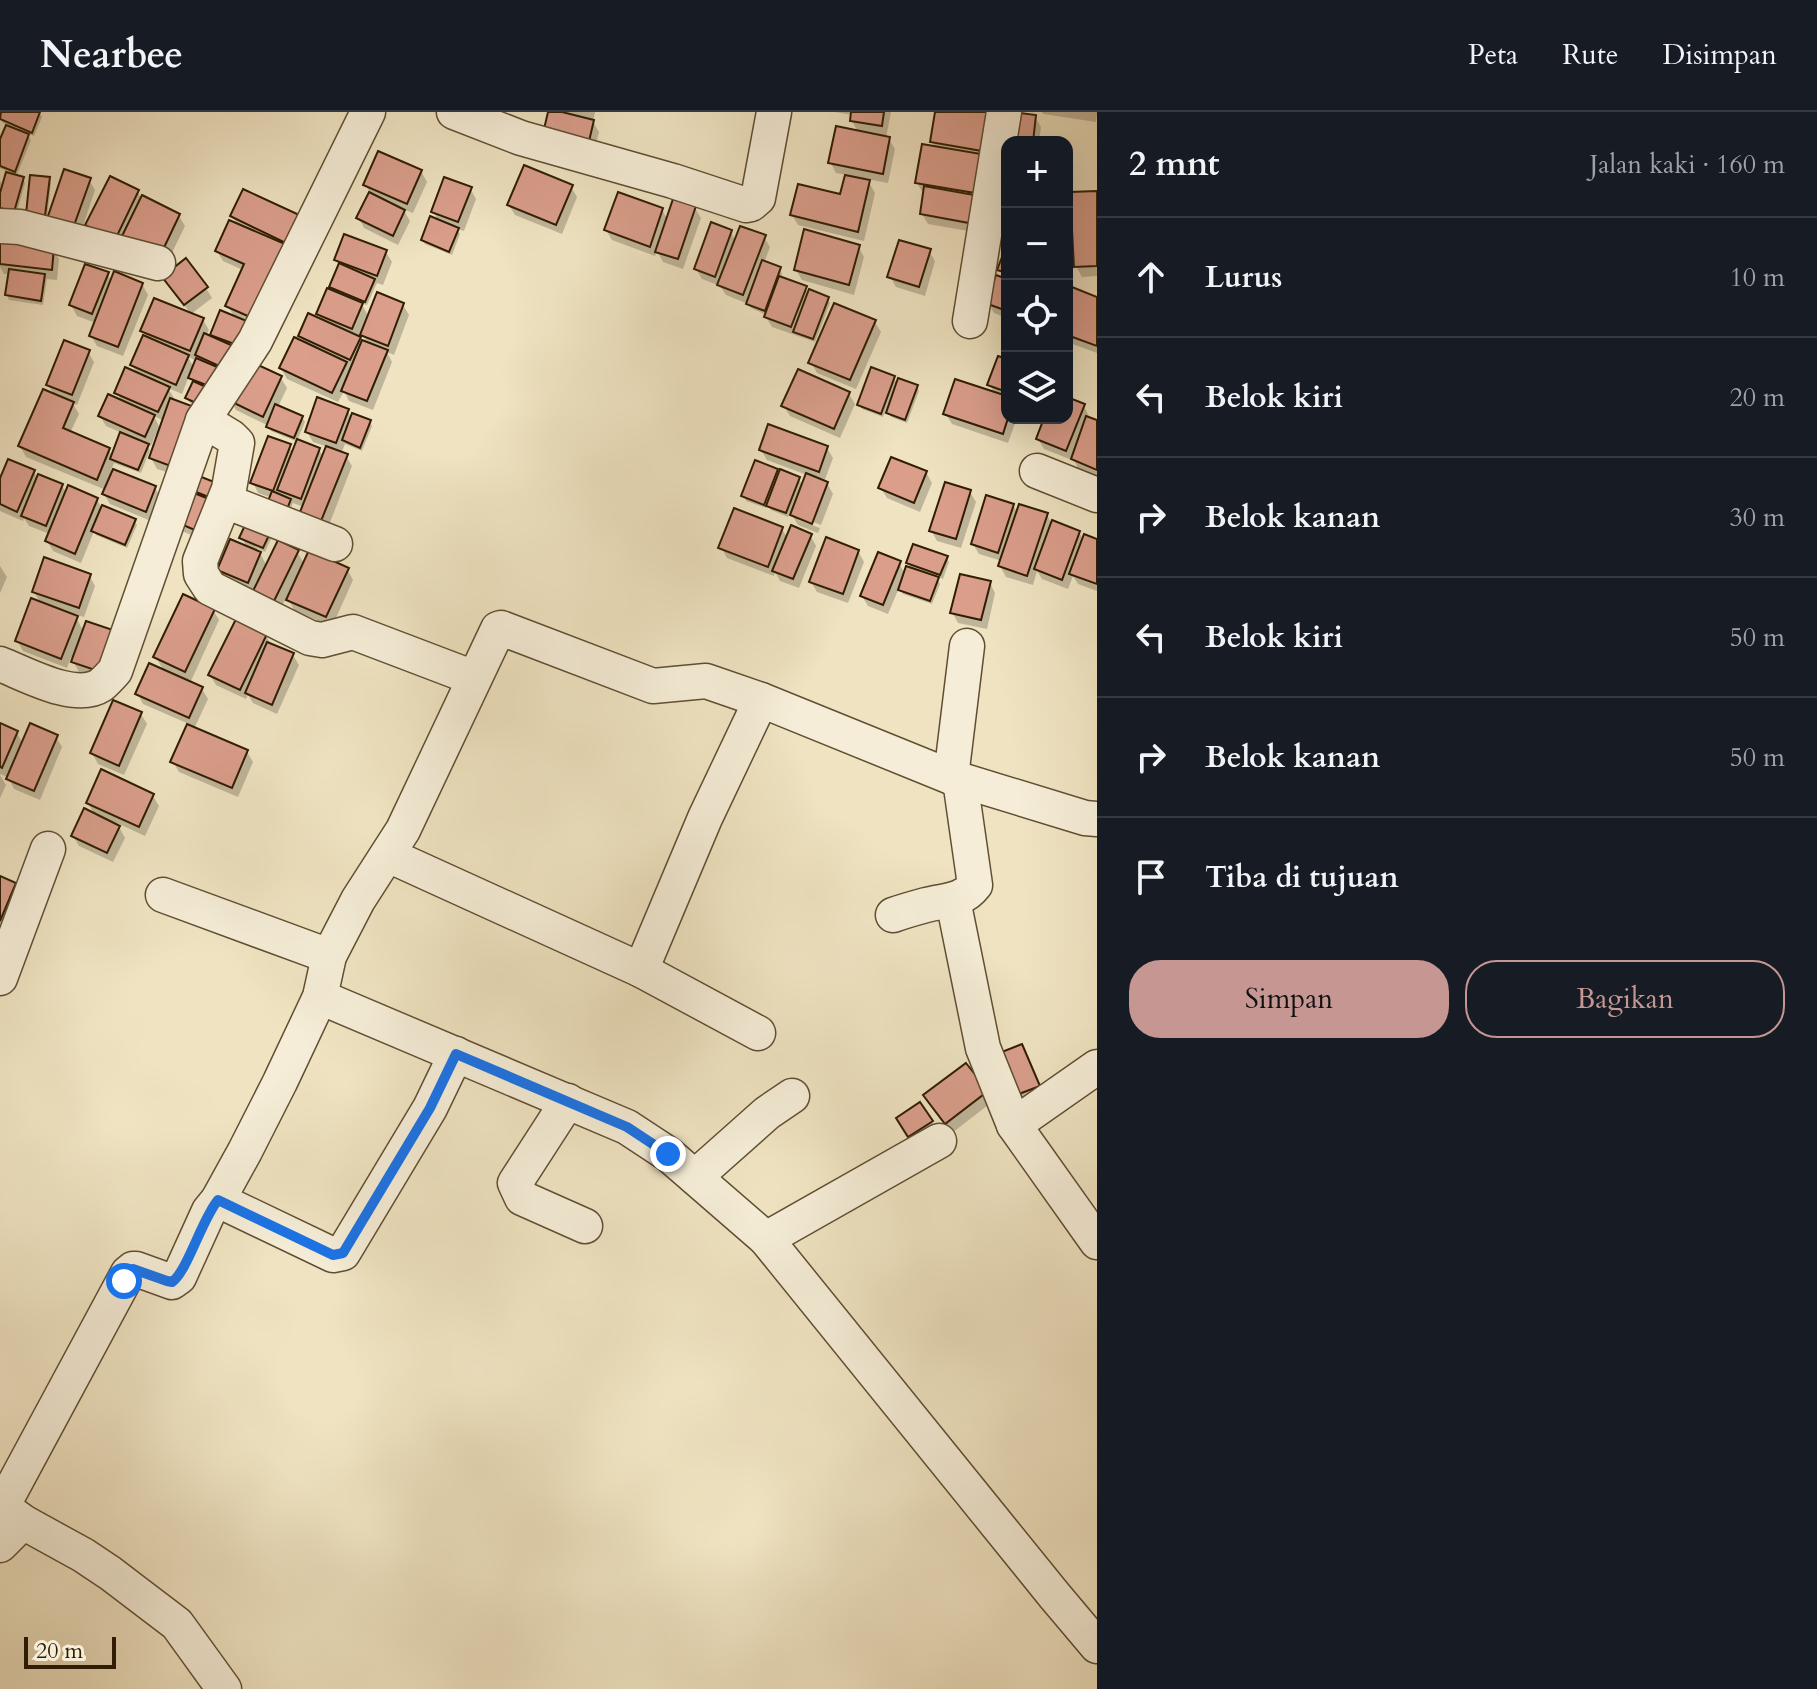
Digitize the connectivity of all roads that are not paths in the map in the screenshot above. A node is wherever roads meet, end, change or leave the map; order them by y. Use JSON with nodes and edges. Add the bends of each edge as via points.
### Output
{"nodes":[{"id":1,"x":454,"y":112,"type":"edge"},
{"id":2,"x":774,"y":112,"type":"edge"},
{"id":3,"x":1004,"y":112,"type":"edge"},
{"id":4,"x":366,"y":113,"type":"edge"},
{"id":5,"x":521,"y":125,"type":"edge"},
{"id":6,"x":0,"y":226,"type":"edge"},
{"id":7,"x":158,"y":263,"type":"dead end"},
{"id":8,"x":970,"y":321,"type":"dead end"},
{"id":9,"x":203,"y":420,"type":"junction"},
{"id":10,"x":1037,"y":471,"type":"dead end"},
{"id":11,"x":1097,"y":495,"type":"edge"},
{"id":12,"x":225,"y":501,"type":"junction"},
{"id":13,"x":335,"y":544,"type":"dead end"},
{"id":14,"x":967,"y":646,"type":"dead end"},
{"id":15,"x":0,"y":664,"type":"edge"},
{"id":16,"x":474,"y":678,"type":"junction"},
{"id":17,"x":761,"y":700,"type":"junction"},
{"id":18,"x":956,"y":778,"type":"junction"},
{"id":19,"x":1097,"y":819,"type":"edge"},
{"id":20,"x":48,"y":849,"type":"dead end"},
{"id":21,"x":388,"y":855,"type":"junction"},
{"id":22,"x":163,"y":895,"type":"dead end"},
{"id":23,"x":953,"y":900,"type":"junction"},
{"id":24,"x":893,"y":915,"type":"dead end"},
{"id":25,"x":329,"y":956,"type":"junction"},
{"id":26,"x":641,"y":970,"type":"junction"},
{"id":27,"x":0,"y":978,"type":"edge"},
{"id":28,"x":320,"y":997,"type":"junction"},
{"id":29,"x":758,"y":1033,"type":"dead end"},
{"id":30,"x":456,"y":1054,"type":"junction"},
{"id":31,"x":1097,"y":1067,"type":"edge"},
{"id":32,"x":792,"y":1096,"type":"dead end"},
{"id":33,"x":568,"y":1101,"type":"junction"},
{"id":34,"x":1014,"y":1125,"type":"junction"},
{"id":35,"x":939,"y":1141,"type":"dead end"},
{"id":36,"x":695,"y":1177,"type":"junction"},
{"id":37,"x":218,"y":1200,"type":"junction"},
{"id":38,"x":585,"y":1226,"type":"dead end"},
{"id":39,"x":766,"y":1239,"type":"junction"},
{"id":40,"x":1097,"y":1242,"type":"edge"},
{"id":41,"x":6,"y":1520,"type":"edge"},
{"id":42,"x":1097,"y":1646,"type":"edge"},
{"id":43,"x":224,"y":1689,"type":"edge"}],
"edges":[{"from":1,"to":5,"type":"street"},
{"from":2,"to":5,"type":"street","via":[[758,198],[746,205]]},
{"from":3,"to":8,"type":"street"},
{"from":4,"to":9,"type":"street","via":[[255,341]]},
{"from":6,"to":7,"type":"street"},
{"from":9,"to":12,"type":"street","via":[[237,443]]},
{"from":9,"to":15,"type":"street","via":[[115,671],[92,689],[68,691]]},
{"from":10,"to":11,"type":"street"},
{"from":12,"to":13,"type":"street"},
{"from":12,"to":16,"type":"street","via":[[200,561],[210,588],[310,638],[353,632]]},
{"from":14,"to":18,"type":"street"},
{"from":16,"to":17,"type":"street","via":[[501,628],[653,686],[706,681]]},
{"from":16,"to":21,"type":"street"},
{"from":17,"to":18,"type":"street"},
{"from":17,"to":26,"type":"street"},
{"from":18,"to":19,"type":"street"},
{"from":18,"to":23,"type":"street","via":[[975,885]]},
{"from":20,"to":27,"type":"street"},
{"from":21,"to":25,"type":"street"},
{"from":21,"to":26,"type":"street"},
{"from":22,"to":25,"type":"street"},
{"from":23,"to":24,"type":"street"},
{"from":23,"to":34,"type":"street","via":[[983,1048]]},
{"from":25,"to":28,"type":"street"},
{"from":26,"to":29,"type":"street"},
{"from":28,"to":30,"type":"street"},
{"from":28,"to":37,"type":"street"},
{"from":30,"to":33,"type":"street"},
{"from":30,"to":37,"type":"street","via":[[430,1108],[343,1253],[333,1255]]},
{"from":31,"to":34,"type":"street"},
{"from":32,"to":36,"type":"street"},
{"from":33,"to":36,"type":"street","via":[[627,1127]]},
{"from":33,"to":38,"type":"street","via":[[515,1183],[522,1198]]},
{"from":34,"to":40,"type":"street"},
{"from":35,"to":39,"type":"street"},
{"from":36,"to":39,"type":"street"},
{"from":37,"to":41,"type":"street","via":[[176,1280],[133,1269],[128,1273]]},
{"from":39,"to":42,"type":"street"},
{"from":41,"to":43,"type":"street","via":[[83,1555],[177,1624]]}]}
